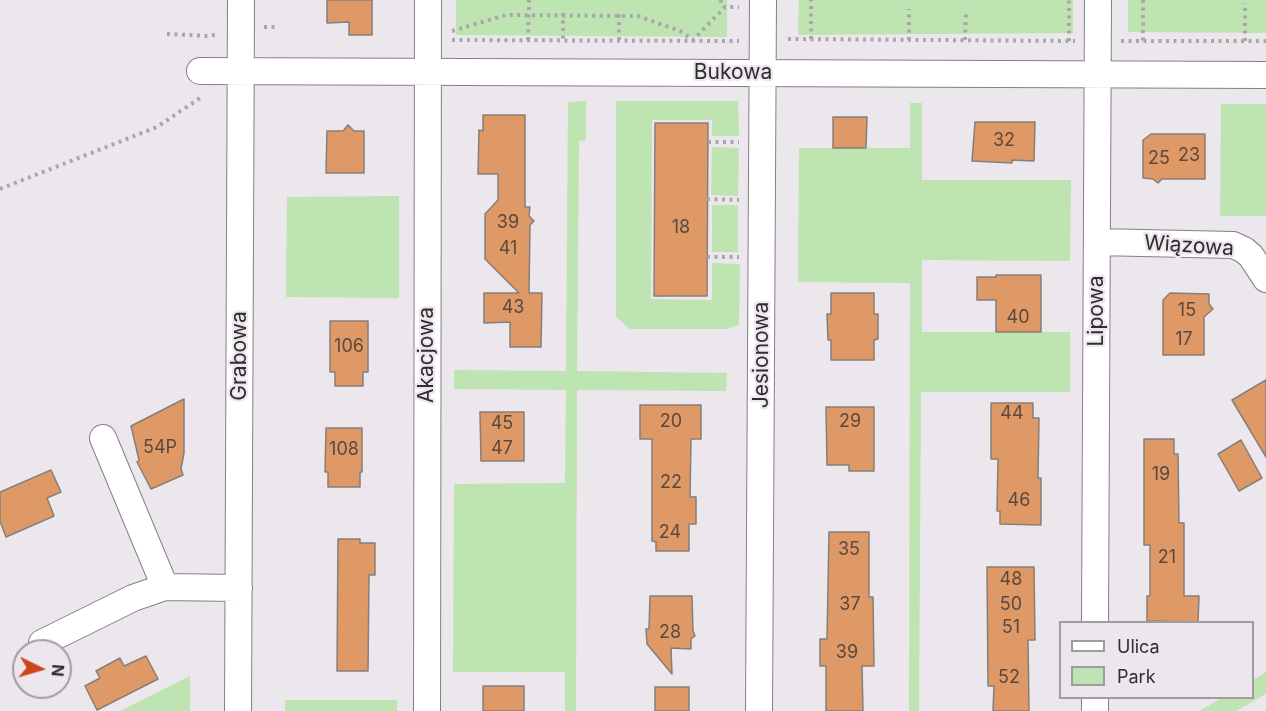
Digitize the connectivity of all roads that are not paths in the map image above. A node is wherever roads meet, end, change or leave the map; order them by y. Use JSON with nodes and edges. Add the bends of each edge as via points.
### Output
{"nodes":[{"id":1,"x":241,"y":0,"type":"edge"},
{"id":2,"x":428,"y":0,"type":"edge"},
{"id":3,"x":1098,"y":0,"type":"edge"},
{"id":4,"x":751,"y":4,"type":"edge"},
{"id":5,"x":200,"y":70,"type":"dead end"},
{"id":6,"x":241,"y":70,"type":"junction"},
{"id":7,"x":440,"y":71,"type":"junction"},
{"id":8,"x":763,"y":73,"type":"junction"},
{"id":9,"x":1098,"y":75,"type":"junction"},
{"id":10,"x":1266,"y":75,"type":"edge"},
{"id":11,"x":1097,"y":242,"type":"junction"},
{"id":12,"x":1266,"y":279,"type":"edge"},
{"id":13,"x":103,"y":438,"type":"dead end"},
{"id":14,"x":165,"y":587,"type":"junction"},
{"id":15,"x":240,"y":588,"type":"junction"},
{"id":16,"x":1095,"y":621,"type":"edge"},
{"id":17,"x":50,"y":639,"type":"edge"},
{"id":18,"x":238,"y":711,"type":"edge"},
{"id":19,"x":427,"y":711,"type":"edge"},
{"id":20,"x":759,"y":711,"type":"edge"}],
"edges":[{"from":1,"to":6,"type":"street","name":"Grabowa"},
{"from":2,"to":7,"type":"street","name":"Akacjowa"},
{"from":3,"to":9,"type":"street","name":"Lipowa"},
{"from":4,"to":8,"type":"street","name":"Jesionowa"},
{"from":5,"to":6,"type":"street","name":"Bukowa"},
{"from":6,"to":7,"type":"street","name":"Bukowa"},
{"from":6,"to":15,"type":"street","name":"Grabowa"},
{"from":7,"to":8,"type":"street","name":"Bukowa"},
{"from":7,"to":19,"type":"street","name":"Akacjowa"},
{"from":8,"to":9,"type":"street","name":"Bukowa"},
{"from":8,"to":20,"type":"street","name":"Jesionowa"},
{"from":9,"to":10,"type":"street","name":"Bukowa"},
{"from":9,"to":11,"type":"street","name":"Lipowa"},
{"from":11,"to":12,"type":"street","name":"Wiązowa","via":[[1233,245],[1251,256]]},
{"from":11,"to":16,"type":"street","name":"Lipowa"},
{"from":13,"to":14,"type":"street"},
{"from":14,"to":15,"type":"street"},
{"from":14,"to":17,"type":"street","via":[[133,598]]},
{"from":15,"to":18,"type":"street","name":"Grabowa"}]}
